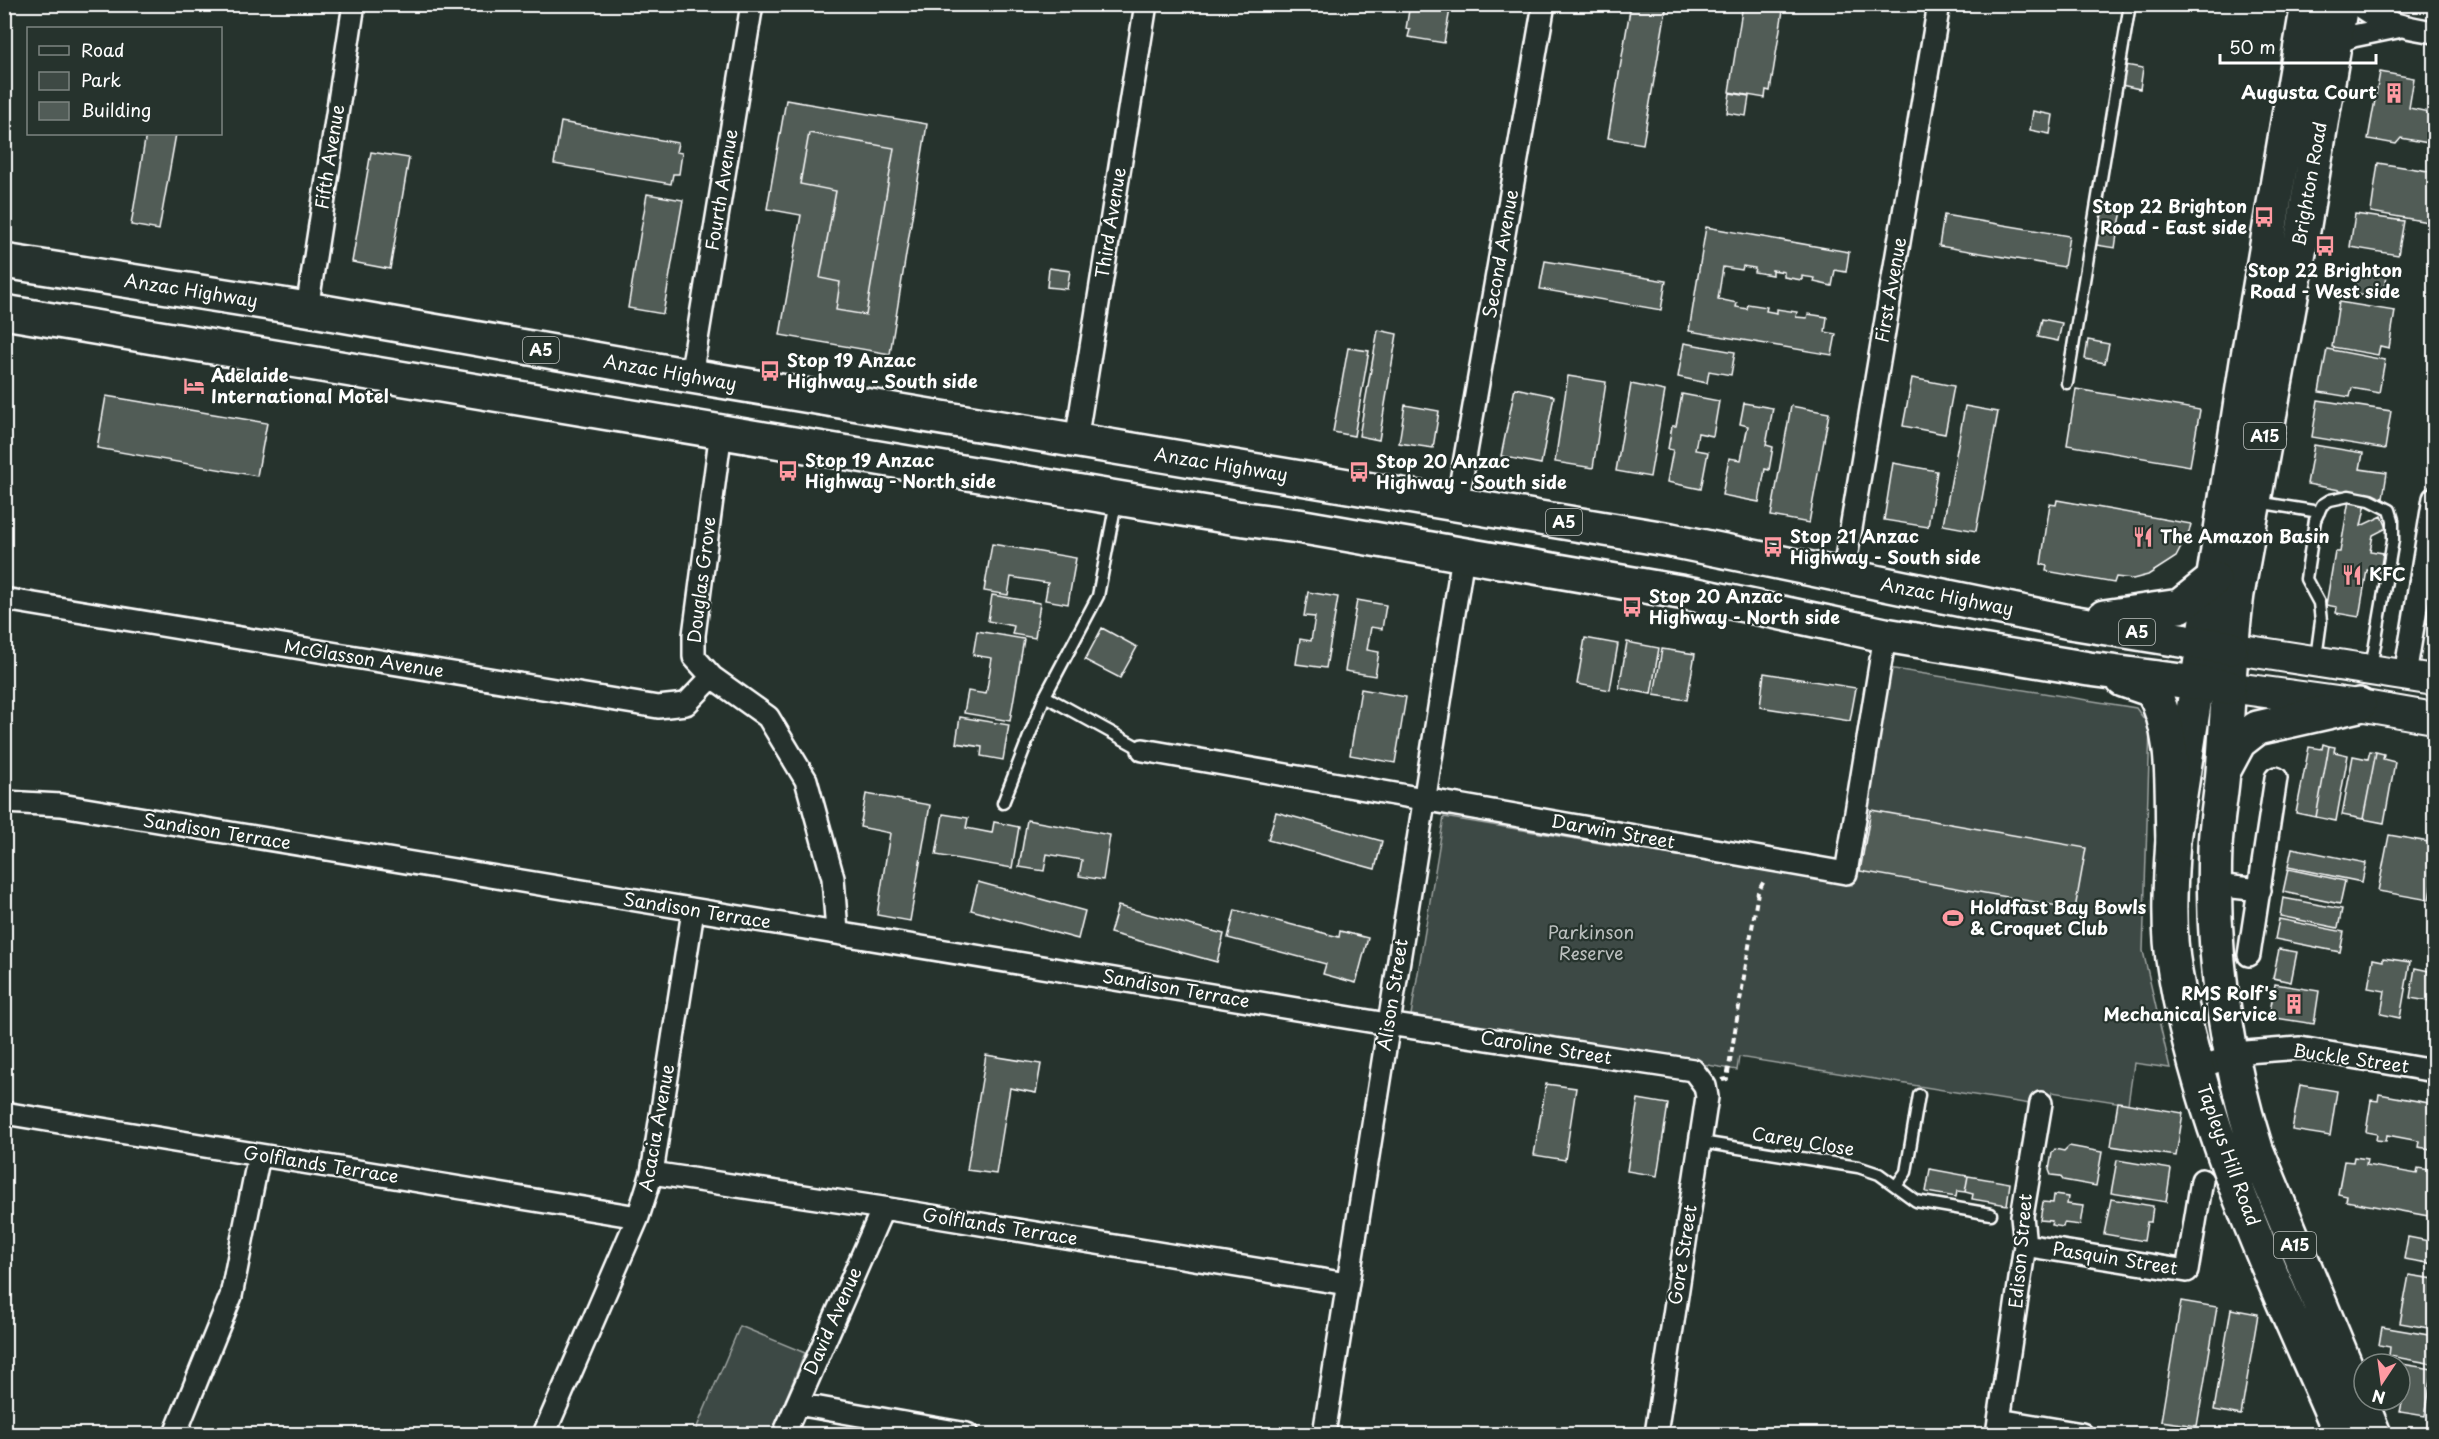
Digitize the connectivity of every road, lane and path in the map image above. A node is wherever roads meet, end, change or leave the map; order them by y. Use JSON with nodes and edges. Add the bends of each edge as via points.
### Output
{"nodes":[{"id":1,"x":354,"y":4,"type":"edge"},
{"id":2,"x":752,"y":4,"type":"edge"},
{"id":3,"x":1146,"y":4,"type":"edge"},
{"id":4,"x":1544,"y":4,"type":"edge"},
{"id":5,"x":1940,"y":4,"type":"edge"},
{"id":6,"x":2130,"y":4,"type":"edge"},
{"id":7,"x":2341,"y":4,"type":"edge"},
{"id":8,"x":2357,"y":4,"type":"edge"},
{"id":9,"x":2307,"y":5,"type":"edge"},
{"id":10,"x":2412,"y":28,"type":"junction"},
{"id":11,"x":2434,"y":32,"type":"edge"},
{"id":12,"x":2334,"y":44,"type":"junction"},
{"id":13,"x":4,"y":261,"type":"edge"},
{"id":14,"x":307,"y":309,"type":"junction"},
{"id":15,"x":4,"y":312,"type":"edge"},
{"id":16,"x":485,"y":340,"type":"junction"},
{"id":17,"x":524,"y":347,"type":"junction"},
{"id":18,"x":691,"y":376,"type":"junction"},
{"id":19,"x":2067,"y":383,"type":"dead end"},
{"id":20,"x":480,"y":391,"type":"junction"},
{"id":21,"x":547,"y":401,"type":"junction"},
{"id":22,"x":721,"y":431,"type":"junction"},
{"id":23,"x":1077,"y":441,"type":"junction"},
{"id":24,"x":1242,"y":469,"type":"junction"},
{"id":25,"x":1284,"y":476,"type":"junction"},
{"id":26,"x":1116,"y":497,"type":"junction"},
{"id":27,"x":2434,"y":498,"type":"edge"},
{"id":28,"x":2253,"y":502,"type":"junction"},
{"id":29,"x":1457,"y":504,"type":"junction"},
{"id":30,"x":2319,"y":512,"type":"junction"},
{"id":31,"x":1237,"y":518,"type":"junction"},
{"id":32,"x":1298,"y":526,"type":"junction"},
{"id":33,"x":1625,"y":532,"type":"junction"},
{"id":34,"x":1671,"y":540,"type":"junction"},
{"id":35,"x":1464,"y":556,"type":"junction"},
{"id":36,"x":1843,"y":576,"type":"junction"},
{"id":37,"x":2214,"y":579,"type":"junction"},
{"id":38,"x":1627,"y":583,"type":"junction"},
{"id":39,"x":1697,"y":595,"type":"junction"},
{"id":40,"x":4,"y":599,"type":"edge"},
{"id":41,"x":2070,"y":622,"type":"junction"},
{"id":42,"x":1885,"y":635,"type":"junction"},
{"id":43,"x":2217,"y":645,"type":"junction"},
{"id":44,"x":2316,"y":662,"type":"junction"},
{"id":45,"x":2089,"y":669,"type":"junction"},
{"id":46,"x":2371,"y":670,"type":"junction"},
{"id":47,"x":2405,"y":675,"type":"junction"},
{"id":48,"x":712,"y":677,"type":"junction"},
{"id":49,"x":2434,"y":680,"type":"edge"},
{"id":50,"x":2213,"y":686,"type":"junction"},
{"id":51,"x":1045,"y":696,"type":"junction"},
{"id":52,"x":2359,"y":705,"type":"junction"},
{"id":53,"x":2434,"y":718,"type":"edge"},
{"id":54,"x":1143,"y":750,"type":"joint"},
{"id":55,"x":2223,"y":772,"type":"junction"},
{"id":56,"x":2276,"y":778,"type":"dead end"},
{"id":57,"x":1426,"y":800,"type":"junction"},
{"id":58,"x":4,"y":802,"type":"edge"},
{"id":59,"x":1004,"y":803,"type":"dead end"},
{"id":60,"x":2173,"y":840,"type":"junction"},
{"id":61,"x":1775,"y":860,"type":"junction"},
{"id":62,"x":2215,"y":885,"type":"junction"},
{"id":63,"x":2260,"y":890,"type":"junction"},
{"id":64,"x":693,"y":911,"type":"junction"},
{"id":65,"x":837,"y":932,"type":"junction"},
{"id":66,"x":2249,"y":955,"type":"dead end"},
{"id":67,"x":1388,"y":1024,"type":"junction"},
{"id":68,"x":2230,"y":1057,"type":"junction"},
{"id":69,"x":2197,"y":1068,"type":"junction"},
{"id":70,"x":2434,"y":1071,"type":"edge"},
{"id":71,"x":1703,"y":1082,"type":"junction"},
{"id":72,"x":1919,"y":1095,"type":"dead end"},
{"id":73,"x":2041,"y":1103,"type":"dead end"},
{"id":74,"x":4,"y":1113,"type":"edge"},
{"id":75,"x":1701,"y":1142,"type":"junction"},
{"id":76,"x":259,"y":1155,"type":"junction"},
{"id":77,"x":652,"y":1173,"type":"junction"},
{"id":78,"x":2202,"y":1180,"type":"dead end"},
{"id":79,"x":1896,"y":1186,"type":"junction"},
{"id":80,"x":883,"y":1208,"type":"junction"},
{"id":81,"x":1991,"y":1214,"type":"dead end"},
{"id":82,"x":638,"y":1217,"type":"junction"},
{"id":83,"x":2025,"y":1245,"type":"junction"},
{"id":84,"x":1347,"y":1284,"type":"junction"},
{"id":85,"x":797,"y":1404,"type":"junction"},
{"id":86,"x":1998,"y":1427,"type":"edge"},
{"id":87,"x":2362,"y":1433,"type":"edge"},
{"id":88,"x":175,"y":1434,"type":"edge"},
{"id":89,"x":544,"y":1434,"type":"edge"},
{"id":90,"x":784,"y":1434,"type":"edge"},
{"id":91,"x":967,"y":1434,"type":"edge"},
{"id":92,"x":1324,"y":1434,"type":"edge"},
{"id":93,"x":1656,"y":1434,"type":"edge"},
{"id":94,"x":2082,"y":1434,"type":"edge"}],
"edges":[{"from":1,"to":14,"type":"street","name":"Fifth Avenue"},
{"from":2,"to":18,"type":"street","name":"Fourth Avenue"},
{"from":3,"to":23,"type":"street","name":"Third Avenue"},
{"from":4,"to":29,"type":"street","name":"Second Avenue"},
{"from":5,"to":36,"type":"street","name":"First Avenue"},
{"from":6,"to":19,"type":"lane"},
{"from":7,"to":12,"type":"main road","name":"Brighton Road","number":"A15"},
{"from":8,"to":10,"type":"street","via":[[2381,21]]},
{"from":9,"to":37,"type":"main road","name":"Brighton Road","number":"A15"},
{"from":10,"to":11,"type":"street"},
{"from":10,"to":12,"type":"street","via":[[2376,30]]},
{"from":12,"to":28,"type":"main road","name":"Brighton Road","number":"A15"},
{"from":13,"to":14,"type":"main road","name":"Anzac Highway","number":"A5"},
{"from":14,"to":16,"type":"main road","name":"Anzac Highway","number":"A5"},
{"from":15,"to":20,"type":"main road"},
{"from":16,"to":17,"type":"main road","name":"Anzac Highway","number":"A5"},
{"from":16,"to":20,"type":"main road","via":[[492,372]]},
{"from":17,"to":18,"type":"main road","name":"Anzac Highway","number":"A5"},
{"from":17,"to":21,"type":"main road","via":[[514,367],[518,379]]},
{"from":18,"to":23,"type":"main road","name":"Anzac Highway","number":"A5"},
{"from":20,"to":21,"type":"main road"},
{"from":21,"to":22,"type":"main road"},
{"from":22,"to":26,"type":"main road"},
{"from":22,"to":48,"type":"street","name":"Douglas Grove","via":[[694,635],[694,657]]},
{"from":23,"to":24,"type":"main road","name":"Anzac Highway","number":"A5"},
{"from":24,"to":25,"type":"main road","name":"Anzac Highway","number":"A5"},
{"from":24,"to":31,"type":"main road","via":[[1249,480],[1249,499],[1245,512]]},
{"from":25,"to":29,"type":"main road","name":"Anzac Highway","number":"A5"},
{"from":25,"to":32,"type":"main road","via":[[1275,498],[1277,507]]},
{"from":26,"to":31,"type":"main road"},
{"from":26,"to":51,"type":"lane","via":[[1098,596]]},
{"from":27,"to":47,"type":"street"},
{"from":28,"to":30,"type":"lane"},
{"from":28,"to":43,"type":"main road","name":"Brighton Road","number":"A15","via":[[2237,594]]},
{"from":29,"to":33,"type":"main road","name":"Anzac Highway","number":"A5"},
{"from":30,"to":44,"type":"lane","via":[[2306,579],[2319,603]]},
{"from":30,"to":46,"type":"lane","via":[[2330,500],[2349,496],[2382,504],[2394,520]]},
{"from":31,"to":32,"type":"main road"},
{"from":32,"to":35,"type":"main road"},
{"from":33,"to":34,"type":"main road","name":"Anzac Highway","number":"A5"},
{"from":33,"to":38,"type":"main road","via":[[1635,545],[1638,561],[1636,577]]},
{"from":34,"to":36,"type":"main road","name":"Anzac Highway","number":"A5"},
{"from":34,"to":39,"type":"main road","via":[[1664,551],[1668,574],[1677,585]]},
{"from":35,"to":38,"type":"main road"},
{"from":35,"to":57,"type":"street","name":"Alison Street"},
{"from":36,"to":41,"type":"main road","name":"Anzac Highway","number":"A5"},
{"from":37,"to":41,"type":"main road","via":[[2180,606]]},
{"from":37,"to":43,"type":"main road","name":"Brighton Road","number":"A15"},
{"from":38,"to":39,"type":"main road"},
{"from":39,"to":42,"type":"main road"},
{"from":40,"to":48,"type":"street","name":"McGlasson Avenue","via":[[658,707],[686,704]]},
{"from":41,"to":43,"type":"main road","name":"Anzac Highway","number":"A5"},
{"from":42,"to":45,"type":"main road"},
{"from":42,"to":61,"type":"street","name":"Darwin Street","via":[[1846,873]]},
{"from":43,"to":44,"type":"street","name":"Anzac Highway"},
{"from":43,"to":50,"type":"main road","number":"A15"},
{"from":44,"to":46,"type":"street","name":"Anzac Highway"},
{"from":45,"to":50,"type":"main road"},
{"from":45,"to":60,"type":"main road","via":[[2152,690],[2162,708],[2169,740]]},
{"from":46,"to":47,"type":"street","name":"Anzac Highway"},
{"from":47,"to":49,"type":"street","name":"Anzac Highway"},
{"from":48,"to":65,"type":"street","name":"Douglas Grove","via":[[768,717],[806,780],[833,878]]},
{"from":50,"to":52,"type":"street"},
{"from":50,"to":55,"type":"main road","name":"Tapleys Hill Road","number":"A15"},
{"from":50,"to":60,"type":"main road","name":"Tapleys Hill Road","number":"A15"},
{"from":51,"to":54,"type":"lane"},
{"from":51,"to":59,"type":"lane"},
{"from":52,"to":53,"type":"street"},
{"from":52,"to":55,"type":"main road","via":[[2257,728],[2240,742]]},
{"from":54,"to":57,"type":"street","name":"Darwin Street"},
{"from":55,"to":62,"type":"main road","name":"Tapleys Hill Road","number":"A15"},
{"from":56,"to":63,"type":"street"},
{"from":57,"to":61,"type":"street","name":"Darwin Street"},
{"from":57,"to":67,"type":"street","name":"Alison Street"},
{"from":58,"to":64,"type":"street","name":"Sandison Terrace","via":[[61,806]]},
{"from":60,"to":69,"type":"main road","name":"Tapleys Hill Road","number":"A15","via":[[2170,895],[2174,970]]},
{"from":61,"to":71,"type":"path","via":[[1758,892],[1727,1078]]},
{"from":62,"to":63,"type":"street"},
{"from":62,"to":68,"type":"main road","name":"Tapleys Hill Road","number":"A15","via":[[2214,931]]},
{"from":63,"to":66,"type":"street"},
{"from":64,"to":65,"type":"street","name":"Sandison Terrace"},
{"from":64,"to":77,"type":"street","name":"Acacia Avenue"},
{"from":65,"to":67,"type":"street","name":"Sandison Terrace"},
{"from":67,"to":71,"type":"street","name":"Caroline Street","via":[[1694,1070]]},
{"from":67,"to":84,"type":"street","name":"Alison Street"},
{"from":68,"to":69,"type":"street","name":"Buckle Street"},
{"from":68,"to":70,"type":"street","name":"Buckle Street","via":[[2300,1048]]},
{"from":68,"to":87,"type":"main road","name":"Tapleys Hill Road","number":"A15","via":[[2256,1149]]},
{"from":69,"to":87,"type":"main road","name":"Tapleys Hill Road","number":"A15","via":[[2215,1130],[2268,1264]]},
{"from":71,"to":75,"type":"street","name":"Gore Street","via":[[1707,1097]]},
{"from":72,"to":79,"type":"lane","via":[[1906,1172]]},
{"from":73,"to":83,"type":"street","name":"Edison Street","via":[[2022,1216]]},
{"from":74,"to":76,"type":"street","name":"Golflands Terrace"},
{"from":75,"to":79,"type":"lane","name":"Carey Close","via":[[1858,1167]]},
{"from":75,"to":93,"type":"street","name":"Gore Street"},
{"from":76,"to":82,"type":"street","name":"Golflands Terrace"},
{"from":76,"to":88,"type":"street","via":[[231,1296]]},
{"from":77,"to":80,"type":"street","name":"Golflands Terrace"},
{"from":77,"to":82,"type":"street","name":"Acacia Avenue"},
{"from":78,"to":83,"type":"street","name":"Pasquin Street","via":[[2187,1271]]},
{"from":79,"to":81,"type":"lane","name":"Carey Close","via":[[1917,1201]]},
{"from":80,"to":84,"type":"street","name":"Golflands Terrace"},
{"from":80,"to":85,"type":"street","name":"David Avenue"},
{"from":82,"to":89,"type":"street","name":"Acacia Avenue"},
{"from":83,"to":86,"type":"street","name":"Edison Street"},
{"from":84,"to":92,"type":"street","name":"Alison Street"},
{"from":85,"to":90,"type":"street","name":"David Avenue"},
{"from":85,"to":91,"type":"street"},
{"from":86,"to":94,"type":"street"}]}
